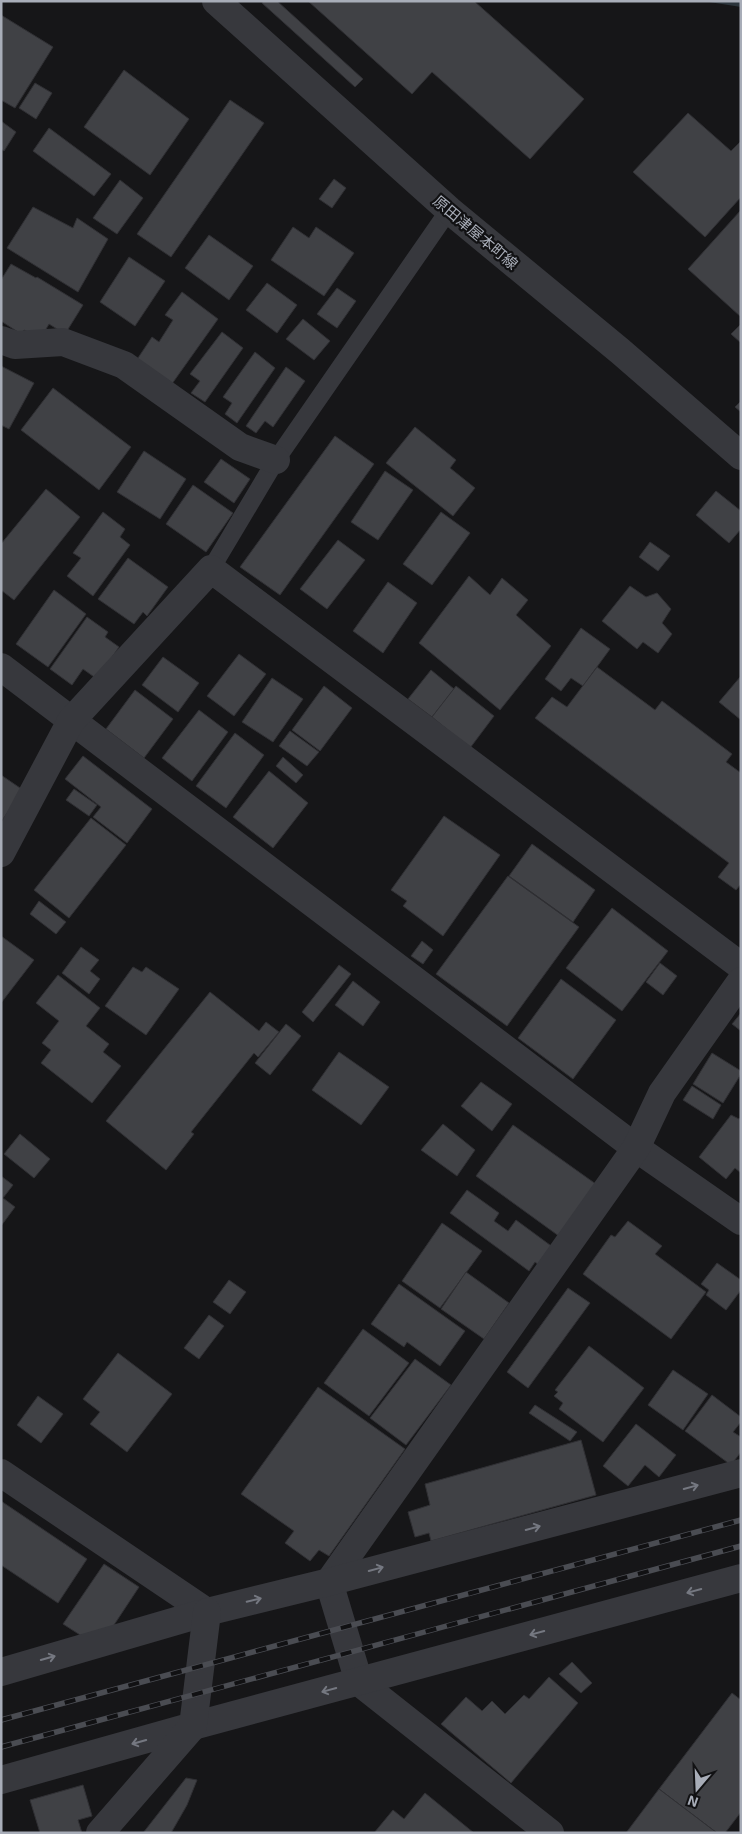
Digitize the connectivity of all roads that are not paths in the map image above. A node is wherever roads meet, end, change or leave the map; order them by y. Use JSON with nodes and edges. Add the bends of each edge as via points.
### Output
{"nodes":[{"id":1,"x":216,"y":1,"type":"edge"},
{"id":2,"x":450,"y":210,"type":"junction"},
{"id":3,"x":1,"y":340,"type":"edge"},
{"id":4,"x":741,"y":456,"type":"edge"},
{"id":5,"x":276,"y":460,"type":"junction"},
{"id":6,"x":211,"y":569,"type":"junction"},
{"id":7,"x":1,"y":667,"type":"edge"},
{"id":8,"x":71,"y":722,"type":"junction"},
{"id":9,"x":1,"y":853,"type":"edge"},
{"id":10,"x":741,"y":966,"type":"edge"},
{"id":11,"x":741,"y":981,"type":"edge"},
{"id":12,"x":636,"y":1148,"type":"junction"},
{"id":13,"x":741,"y":1221,"type":"edge"},
{"id":14,"x":1,"y":1473,"type":"edge"},
{"id":15,"x":741,"y":1474,"type":"edge"},
{"id":16,"x":741,"y":1578,"type":"edge"},
{"id":17,"x":329,"y":1582,"type":"junction"},
{"id":18,"x":207,"y":1612,"type":"junction"},
{"id":19,"x":1,"y":1672,"type":"edge"},
{"id":20,"x":359,"y":1682,"type":"junction"},
{"id":21,"x":193,"y":1726,"type":"junction"},
{"id":22,"x":1,"y":1780,"type":"edge"},
{"id":23,"x":100,"y":1833,"type":"edge"},
{"id":24,"x":550,"y":1833,"type":"edge"}],
"edges":[{"from":1,"to":2,"type":"street","name":"原田津屋本町線"},
{"from":2,"to":4,"type":"street","name":"原田津屋本町線"},
{"from":2,"to":5,"type":"lane"},
{"from":3,"to":5,"type":"street","via":[[15,345],[63,342],[124,365],[240,447]]},
{"from":5,"to":6,"type":"lane"},
{"from":6,"to":8,"type":"street"},
{"from":6,"to":10,"type":"street"},
{"from":7,"to":8,"type":"street"},
{"from":8,"to":9,"type":"street"},
{"from":8,"to":12,"type":"street"},
{"from":11,"to":12,"type":"street","via":[[662,1094]]},
{"from":12,"to":13,"type":"street"},
{"from":12,"to":17,"type":"street"},
{"from":14,"to":18,"type":"street"},
{"from":17,"to":15,"type":"street","one_way":true},
{"from":16,"to":20,"type":"street","one_way":true},
{"from":18,"to":17,"type":"street","one_way":true},
{"from":17,"to":20,"type":"street"},
{"from":19,"to":18,"type":"street","one_way":true},
{"from":18,"to":21,"type":"street"},
{"from":20,"to":21,"type":"street","one_way":true},
{"from":20,"to":24,"type":"street"},
{"from":21,"to":22,"type":"street","one_way":true},
{"from":21,"to":23,"type":"street"}]}
